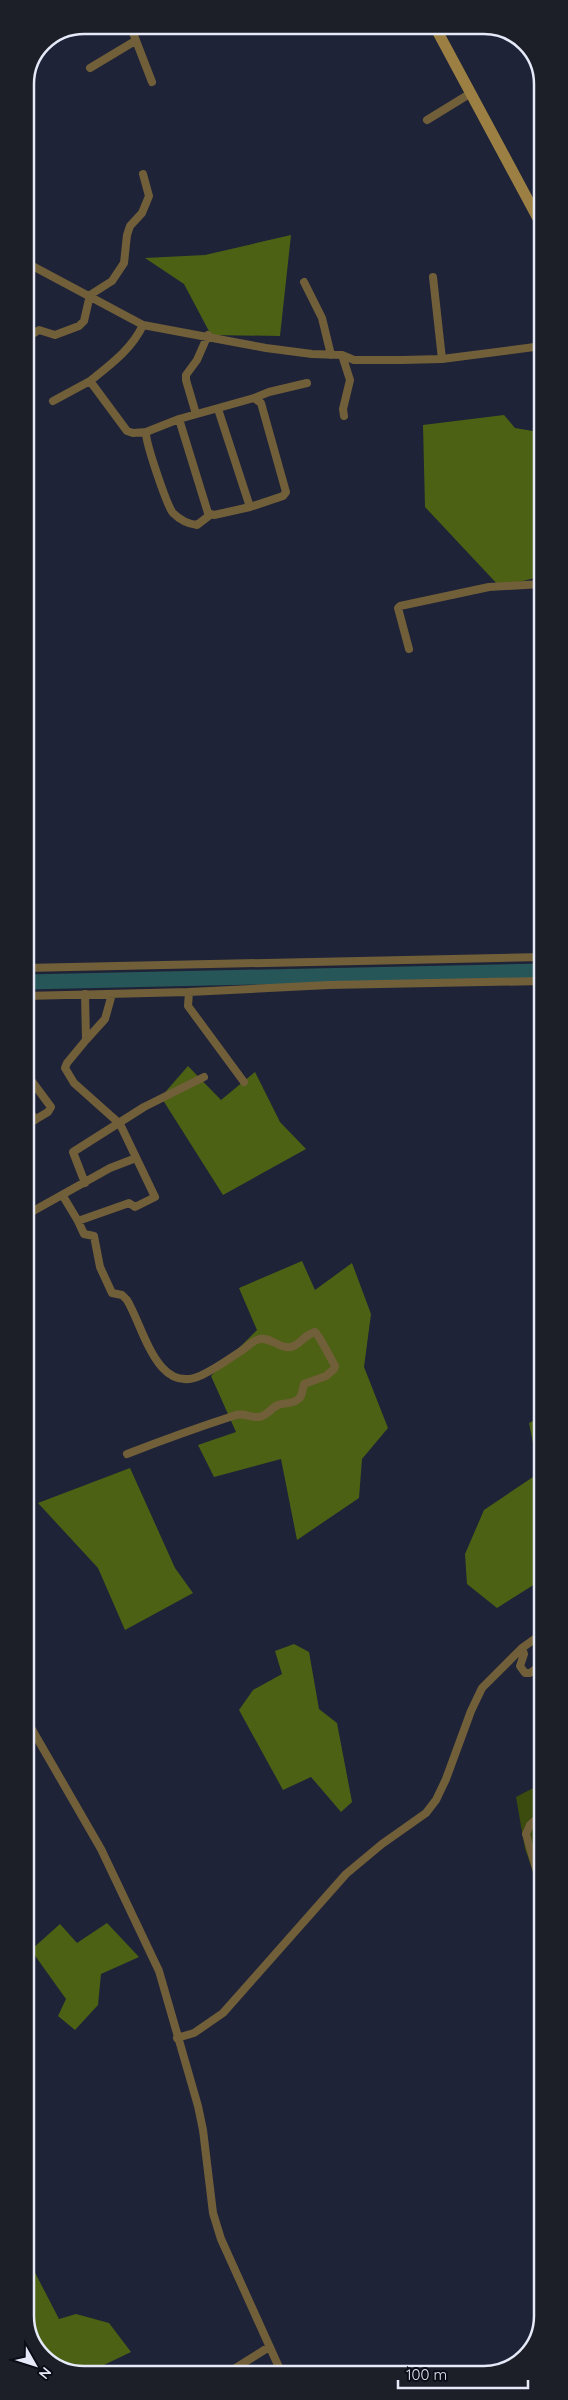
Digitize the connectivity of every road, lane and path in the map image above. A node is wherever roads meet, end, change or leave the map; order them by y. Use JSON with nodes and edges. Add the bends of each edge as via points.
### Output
{"nodes":[{"id":1,"x":133,"y":34,"type":"edge"},
{"id":2,"x":439,"y":34,"type":"edge"},
{"id":3,"x":135,"y":41,"type":"junction"},
{"id":4,"x":90,"y":68,"type":"dead end"},
{"id":5,"x":152,"y":82,"type":"dead end"},
{"id":6,"x":472,"y":93,"type":"junction"},
{"id":7,"x":427,"y":120,"type":"dead end"},
{"id":8,"x":143,"y":174,"type":"dead end"},
{"id":9,"x":534,"y":211,"type":"edge"},
{"id":10,"x":34,"y":267,"type":"edge"},
{"id":11,"x":433,"y":277,"type":"dead end"},
{"id":12,"x":304,"y":282,"type":"dead end"},
{"id":13,"x":90,"y":295,"type":"junction"},
{"id":14,"x":144,"y":325,"type":"junction"},
{"id":15,"x":34,"y":333,"type":"edge"},
{"id":16,"x":208,"y":336,"type":"junction"},
{"id":17,"x":534,"y":347,"type":"edge"},
{"id":18,"x":331,"y":355,"type":"junction"},
{"id":19,"x":342,"y":355,"type":"junction"},
{"id":20,"x":442,"y":359,"type":"junction"},
{"id":21,"x":90,"y":381,"type":"junction"},
{"id":22,"x":307,"y":382,"type":"dead end"},
{"id":23,"x":254,"y":398,"type":"junction"},
{"id":24,"x":53,"y":401,"type":"dead end"},
{"id":25,"x":218,"y":409,"type":"junction"},
{"id":26,"x":196,"y":414,"type":"junction"},
{"id":27,"x":344,"y":416,"type":"dead end"},
{"id":28,"x":179,"y":419,"type":"junction"},
{"id":29,"x":146,"y":432,"type":"junction"},
{"id":30,"x":250,"y":507,"type":"junction"},
{"id":31,"x":210,"y":515,"type":"junction"},
{"id":32,"x":534,"y":584,"type":"edge"},
{"id":33,"x":409,"y":650,"type":"dead end"},
{"id":34,"x":534,"y":957,"type":"edge"},
{"id":35,"x":34,"y":968,"type":"edge"},
{"id":36,"x":534,"y":981,"type":"edge"},
{"id":37,"x":189,"y":992,"type":"junction"},
{"id":38,"x":85,"y":994,"type":"junction"},
{"id":39,"x":112,"y":994,"type":"junction"},
{"id":40,"x":34,"y":996,"type":"edge"},
{"id":41,"x":86,"y":1040,"type":"junction"},
{"id":42,"x":204,"y":1077,"type":"dead end"},
{"id":43,"x":244,"y":1082,"type":"dead end"},
{"id":44,"x":34,"y":1083,"type":"edge"},
{"id":45,"x":35,"y":1120,"type":"edge"},
{"id":46,"x":120,"y":1124,"type":"junction"},
{"id":47,"x":136,"y":1158,"type":"junction"},
{"id":48,"x":85,"y":1183,"type":"junction"},
{"id":49,"x":63,"y":1196,"type":"junction"},
{"id":50,"x":34,"y":1211,"type":"edge"},
{"id":51,"x":78,"y":1221,"type":"junction"},
{"id":52,"x":127,"y":1454,"type":"dead end"},
{"id":53,"x":534,"y":1639,"type":"edge"},
{"id":54,"x":522,"y":1648,"type":"junction"},
{"id":55,"x":534,"y":1670,"type":"edge"},
{"id":56,"x":34,"y":1733,"type":"edge"},
{"id":57,"x":534,"y":1821,"type":"edge"},
{"id":58,"x":534,"y":1861,"type":"edge"},
{"id":59,"x":177,"y":2038,"type":"junction"},
{"id":60,"x":269,"y":2347,"type":"junction"},
{"id":61,"x":239,"y":2366,"type":"edge"},
{"id":62,"x":278,"y":2366,"type":"edge"}],
"edges":[{"from":1,"to":3,"type":"street"},
{"from":2,"to":6,"type":"main road"},
{"from":3,"to":4,"type":"street"},
{"from":3,"to":5,"type":"street"},
{"from":6,"to":7,"type":"street"},
{"from":6,"to":9,"type":"main road"},
{"from":8,"to":13,"type":"street","via":[[148,196],[142,212],[128,230],[124,263],[112,281]]},
{"from":10,"to":13,"type":"street"},
{"from":11,"to":20,"type":"street"},
{"from":12,"to":18,"type":"street","via":[[322,318]]},
{"from":13,"to":14,"type":"street"},
{"from":13,"to":15,"type":"street","via":[[80,326],[55,335],[39,330]]},
{"from":14,"to":16,"type":"street"},
{"from":14,"to":21,"type":"street","via":[[139,336],[118,358]]},
{"from":16,"to":18,"type":"street","via":[[266,348]]},
{"from":16,"to":26,"type":"street","via":[[186,375]]},
{"from":17,"to":20,"type":"street"},
{"from":18,"to":19,"type":"street"},
{"from":19,"to":20,"type":"street","via":[[354,360]]},
{"from":19,"to":27,"type":"street","via":[[350,380]]},
{"from":21,"to":24,"type":"street"},
{"from":21,"to":29,"type":"street","via":[[127,431]]},
{"from":22,"to":23,"type":"street"},
{"from":23,"to":25,"type":"street"},
{"from":23,"to":30,"type":"street","via":[[261,403],[286,492],[283,496]]},
{"from":25,"to":26,"type":"street"},
{"from":25,"to":30,"type":"street"},
{"from":26,"to":28,"type":"street"},
{"from":28,"to":29,"type":"street"},
{"from":28,"to":31,"type":"street"},
{"from":29,"to":31,"type":"street","via":[[173,513],[197,525]]},
{"from":30,"to":31,"type":"street"},
{"from":32,"to":33,"type":"street","via":[[489,587],[400,606]]},
{"from":34,"to":35,"type":"street"},
{"from":36,"to":37,"type":"street","via":[[329,985]]},
{"from":37,"to":39,"type":"street"},
{"from":37,"to":43,"type":"street","via":[[188,1006]]},
{"from":38,"to":39,"type":"street"},
{"from":38,"to":40,"type":"street"},
{"from":38,"to":41,"type":"street"},
{"from":39,"to":41,"type":"street","via":[[105,1019]]},
{"from":41,"to":46,"type":"street","via":[[65,1068],[74,1083]]},
{"from":42,"to":46,"type":"street"},
{"from":44,"to":45,"type":"street","via":[[51,1107]]},
{"from":46,"to":47,"type":"street"},
{"from":46,"to":48,"type":"street","via":[[72,1152]]},
{"from":47,"to":48,"type":"street"},
{"from":47,"to":51,"type":"street","via":[[154,1200],[135,1208],[129,1203]]},
{"from":48,"to":49,"type":"street"},
{"from":49,"to":50,"type":"street"},
{"from":49,"to":51,"type":"street"},
{"from":51,"to":52,"type":"street","via":[[84,1234],[94,1236],[100,1267],[112,1294],[122,1295],[126,1300],[159,1364],[174,1379],[185,1381],[204,1374],[257,1340],[285,1348],[293,1347],[315,1332],[335,1366],[326,1376],[304,1384],[298,1400],[275,1407],[268,1414],[254,1417],[241,1414]]},
{"from":53,"to":54,"type":"street"},
{"from":54,"to":55,"type":"street","via":[[524,1654],[520,1666],[525,1673]]},
{"from":54,"to":59,"type":"street","via":[[482,1688],[446,1779],[426,1812],[346,1874],[223,2013],[194,2033]]},
{"from":56,"to":59,"type":"street","via":[[100,1849],[140,1929],[159,1971]]},
{"from":57,"to":58,"type":"street","via":[[526,1834]]},
{"from":59,"to":60,"type":"street","via":[[203,2130],[213,2213],[220,2239]]},
{"from":60,"to":61,"type":"street"},
{"from":60,"to":62,"type":"street"}]}
